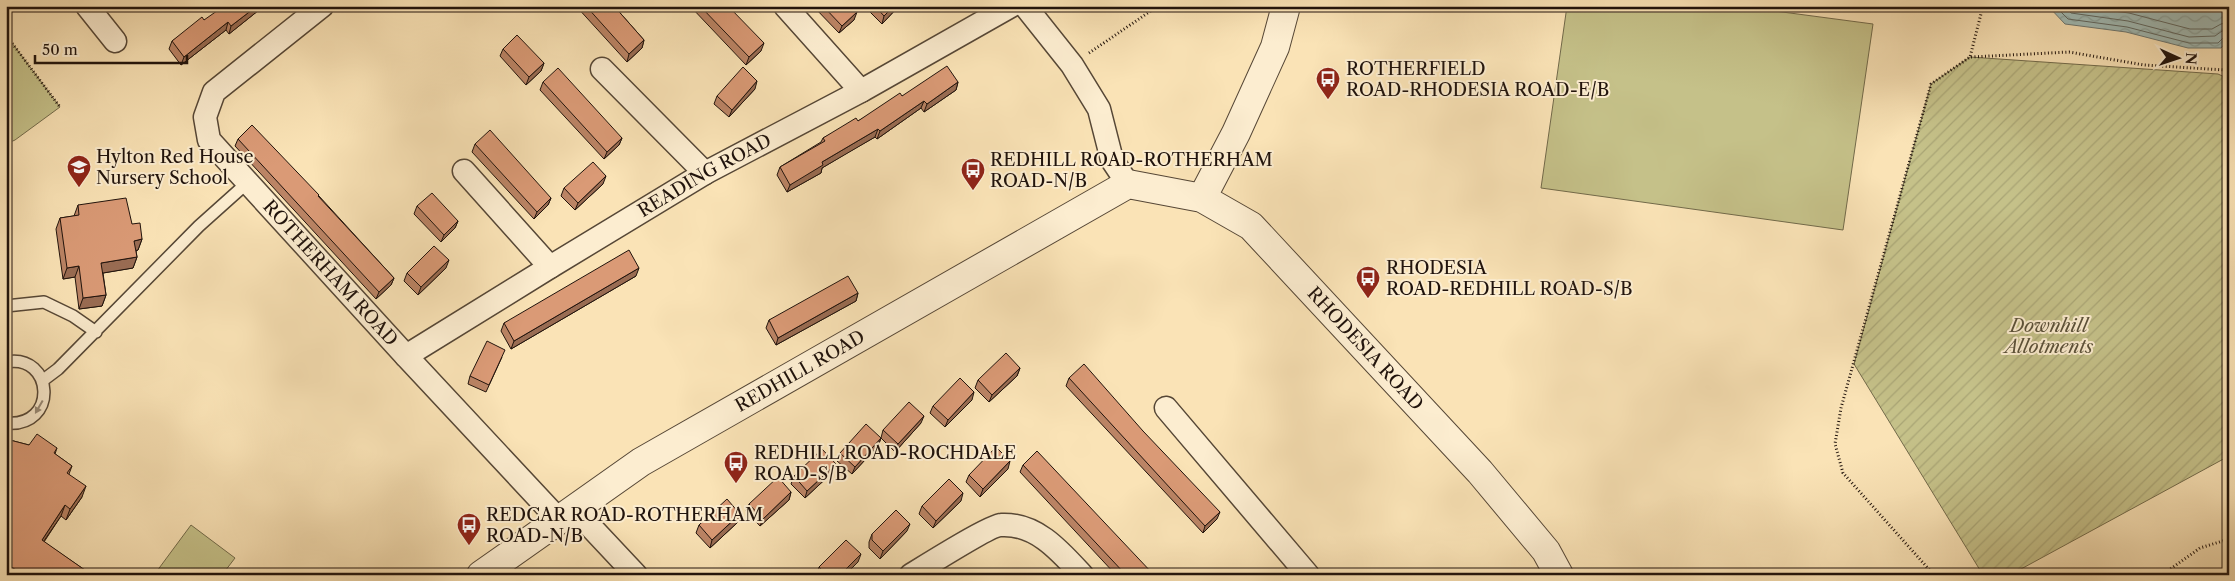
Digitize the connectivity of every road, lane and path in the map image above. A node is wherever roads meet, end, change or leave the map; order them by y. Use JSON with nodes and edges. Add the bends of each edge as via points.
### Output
{"nodes":[{"id":1,"x":87,"y":6,"type":"edge"},
{"id":2,"x":322,"y":6,"type":"edge"},
{"id":3,"x":785,"y":6,"type":"edge"},
{"id":4,"x":1011,"y":6,"type":"edge"},
{"id":5,"x":1025,"y":6,"type":"edge"},
{"id":6,"x":1158,"y":6,"type":"edge"},
{"id":7,"x":1286,"y":6,"type":"edge"},
{"id":8,"x":1983,"y":6,"type":"edge"},
{"id":9,"x":6,"y":35,"type":"edge"},
{"id":10,"x":115,"y":41,"type":"dead end"},
{"id":11,"x":1971,"y":57,"type":"junction"},
{"id":12,"x":1072,"y":65,"type":"junction"},
{"id":13,"x":2229,"y":68,"type":"edge"},
{"id":14,"x":602,"y":69,"type":"dead end"},
{"id":15,"x":861,"y":91,"type":"junction"},
{"id":16,"x":60,"y":107,"type":"dead end"},
{"id":17,"x":464,"y":171,"type":"dead end"},
{"id":18,"x":705,"y":173,"type":"junction"},
{"id":19,"x":248,"y":183,"type":"junction"},
{"id":20,"x":1128,"y":184,"type":"junction"},
{"id":21,"x":1202,"y":198,"type":"junction"},
{"id":22,"x":550,"y":266,"type":"junction"},
{"id":23,"x":6,"y":306,"type":"edge"},
{"id":24,"x":96,"y":332,"type":"junction"},
{"id":25,"x":406,"y":356,"type":"junction"},
{"id":26,"x":6,"y":362,"type":"edge"},
{"id":27,"x":42,"y":381,"type":"junction"},
{"id":28,"x":1166,"y":408,"type":"dead end"},
{"id":29,"x":6,"y":423,"type":"edge"},
{"id":30,"x":566,"y":514,"type":"junction"},
{"id":31,"x":2229,"y":539,"type":"edge"},
{"id":32,"x":481,"y":575,"type":"edge"},
{"id":33,"x":636,"y":575,"type":"edge"},
{"id":34,"x":910,"y":575,"type":"edge"},
{"id":35,"x":1082,"y":575,"type":"edge"},
{"id":36,"x":1308,"y":575,"type":"edge"},
{"id":37,"x":1560,"y":575,"type":"edge"},
{"id":38,"x":1934,"y":575,"type":"edge"},
{"id":39,"x":2162,"y":575,"type":"edge"}],
"edges":[{"from":1,"to":10,"type":"street"},
{"from":2,"to":19,"type":"street","name":"ROTHERHAM ROAD","via":[[214,92],[204,117],[209,140]]},
{"from":3,"to":15,"type":"street"},
{"from":4,"to":15,"type":"street","name":"READING ROAD"},
{"from":5,"to":12,"type":"street"},
{"from":6,"to":12,"type":"path"},
{"from":7,"to":21,"type":"street","via":[[1271,56]]},
{"from":8,"to":11,"type":"path"},
{"from":9,"to":16,"type":"path"},
{"from":11,"to":13,"type":"path","via":[[2069,52],[2144,65]]},
{"from":11,"to":38,"type":"path","via":[[1931,84],[1841,408],[1835,444],[1843,473]]},
{"from":12,"to":20,"type":"street","via":[[1098,109],[1112,160]]},
{"from":14,"to":18,"type":"street"},
{"from":15,"to":18,"type":"street","name":"READING ROAD"},
{"from":17,"to":22,"type":"street"},
{"from":18,"to":22,"type":"street","name":"READING ROAD"},
{"from":19,"to":24,"type":"lane","via":[[199,226]]},
{"from":19,"to":25,"type":"street","name":"ROTHERHAM ROAD"},
{"from":20,"to":21,"type":"street","name":"RHODESIA ROAD"},
{"from":20,"to":30,"type":"street","name":"REDHILL ROAD","via":[[641,462]]},
{"from":21,"to":37,"type":"street","name":"RHODESIA ROAD","via":[[1251,226],[1480,472],[1546,551]]},
{"from":22,"to":25,"type":"street","name":"READING ROAD"},
{"from":23,"to":24,"type":"lane","via":[[44,302]]},
{"from":24,"to":27,"type":"lane"},
{"from":25,"to":30,"type":"street","name":"ROTHERHAM ROAD"},
{"from":26,"to":27,"type":"lane","via":[[22,362],[31,366]]},
{"from":27,"to":29,"type":"lane","one_way":true,"via":[[44,400],[34,416],[16,424]]},
{"from":28,"to":36,"type":"street"},
{"from":30,"to":32,"type":"street","name":"REDHILL ROAD"},
{"from":30,"to":33,"type":"street","name":"ROTHERHAM ROAD"},
{"from":31,"to":39,"type":"path","via":[[2200,548]]},
{"from":34,"to":35,"type":"street","via":[[999,525],[1026,528],[1054,544]]}]}
